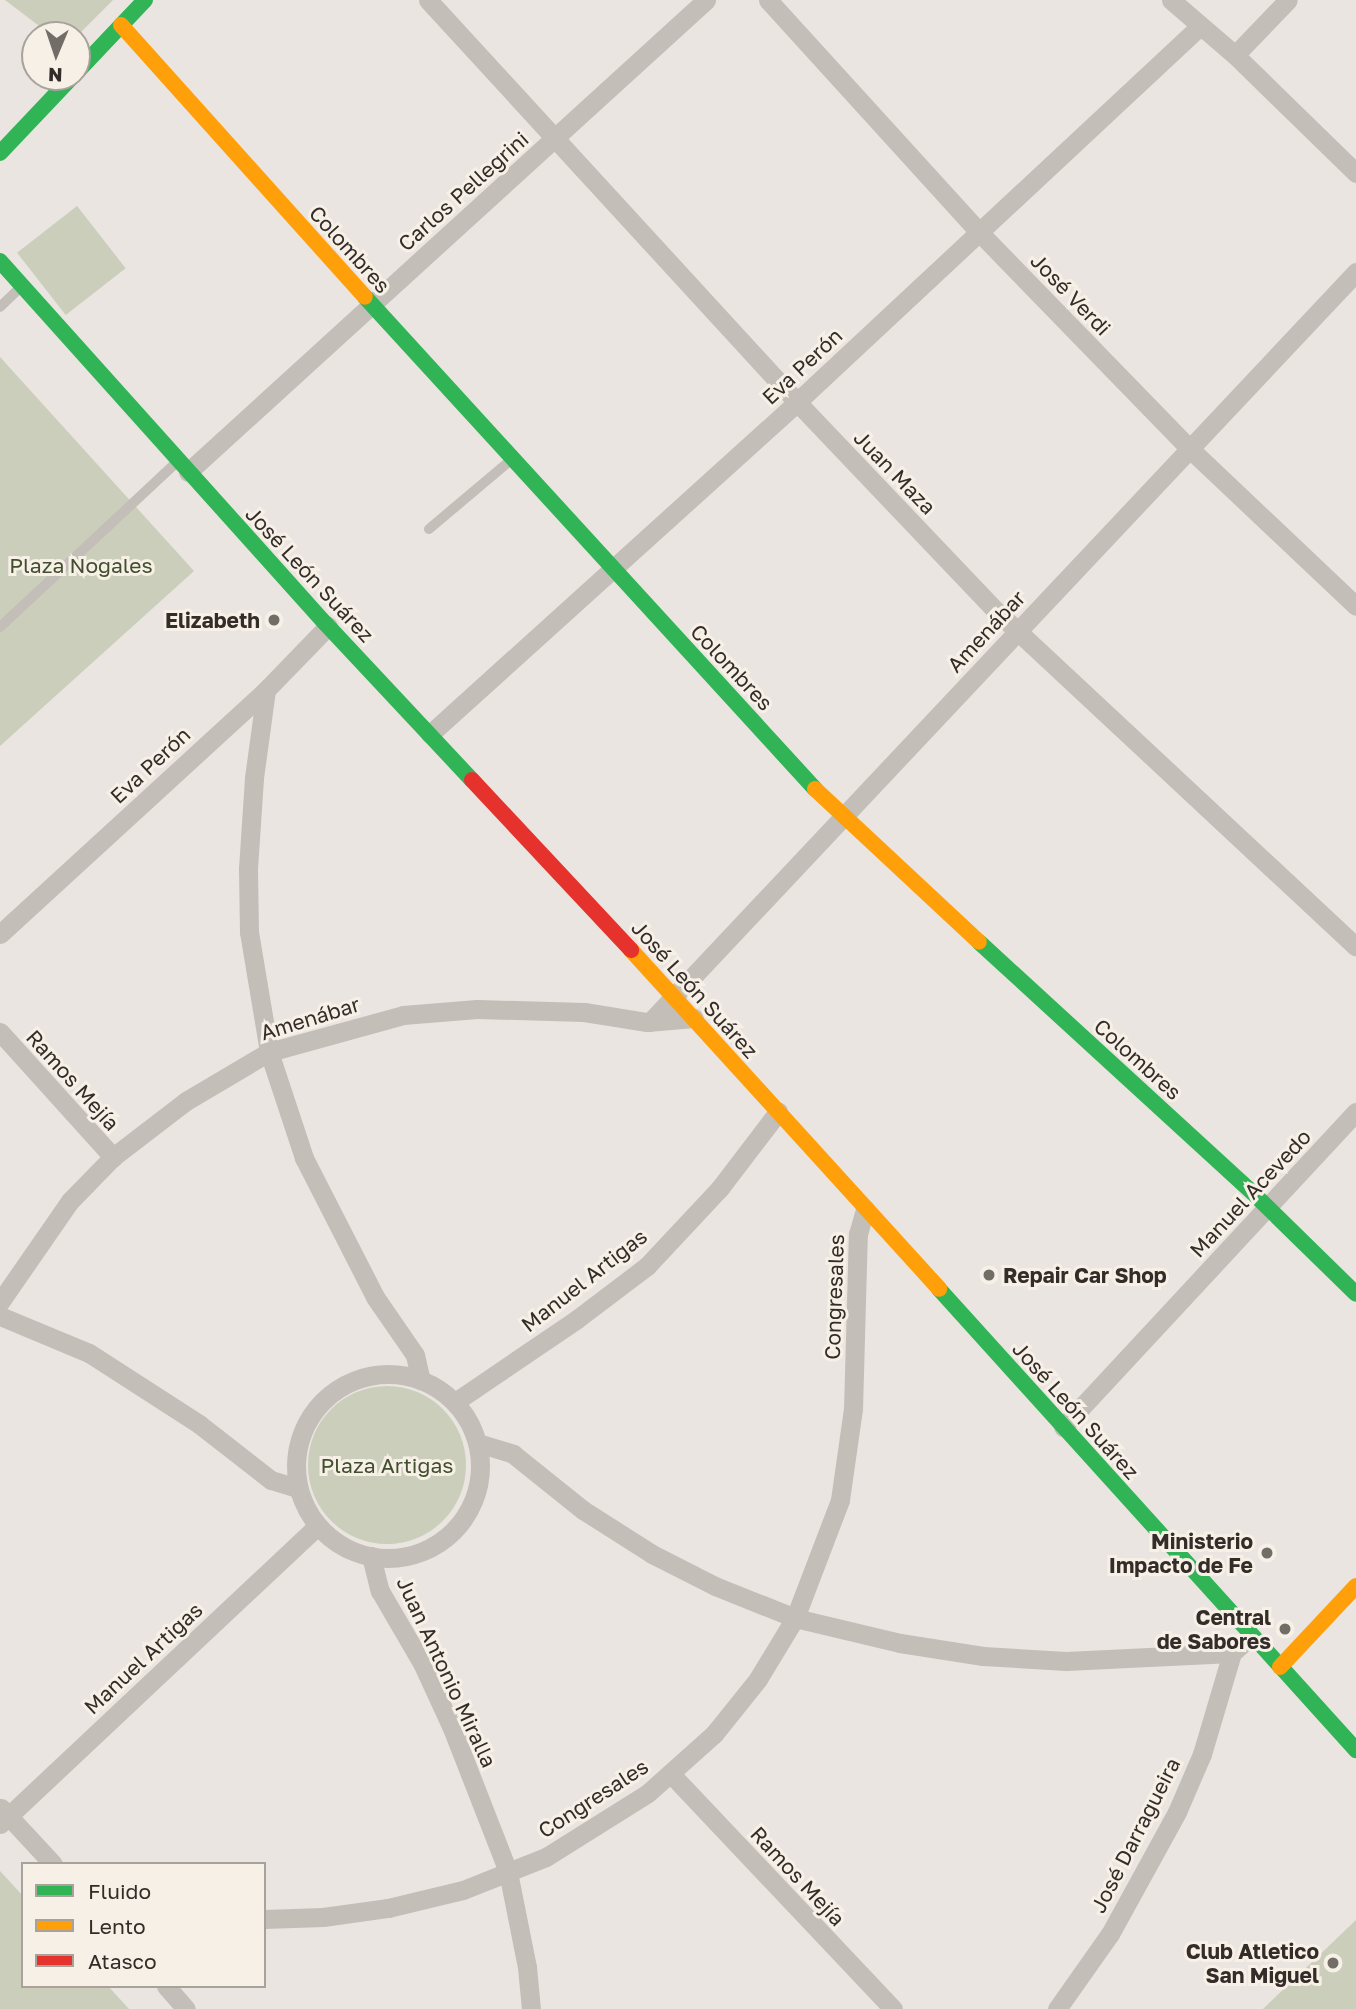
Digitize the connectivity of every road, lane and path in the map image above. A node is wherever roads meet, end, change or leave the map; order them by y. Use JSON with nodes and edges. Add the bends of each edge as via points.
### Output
{"nodes":[{"id":1,"x":145,"y":0,"type":"edge"},
{"id":2,"x":428,"y":0,"type":"edge"},
{"id":3,"x":706,"y":0,"type":"edge"},
{"id":4,"x":768,"y":0,"type":"edge"},
{"id":5,"x":1171,"y":0,"type":"edge"},
{"id":6,"x":1288,"y":0,"type":"edge"},
{"id":7,"x":121,"y":25,"type":"junction"},
{"id":8,"x":1199,"y":27,"type":"junction"},
{"id":9,"x":1235,"y":55,"type":"junction"},
{"id":10,"x":91,"y":57,"type":"edge"},
{"id":11,"x":59,"y":91,"type":"edge"},
{"id":12,"x":557,"y":138,"type":"junction"},
{"id":13,"x":0,"y":153,"type":"edge"},
{"id":14,"x":1356,"y":173,"type":"edge"},
{"id":15,"x":980,"y":233,"type":"junction"},
{"id":16,"x":0,"y":261,"type":"edge"},
{"id":17,"x":1356,"y":272,"type":"edge"},
{"id":18,"x":21,"y":286,"type":"junction"},
{"id":19,"x":372,"y":304,"type":"junction"},
{"id":20,"x":0,"y":307,"type":"edge"},
{"id":21,"x":797,"y":402,"type":"junction"},
{"id":22,"x":1191,"y":449,"type":"junction"},
{"id":23,"x":512,"y":458,"type":"junction"},
{"id":24,"x":183,"y":466,"type":"junction"},
{"id":25,"x":429,"y":529,"type":"dead end"},
{"id":26,"x":612,"y":568,"type":"junction"},
{"id":27,"x":1356,"y":606,"type":"edge"},
{"id":28,"x":328,"y":626,"type":"junction"},
{"id":29,"x":0,"y":627,"type":"edge"},
{"id":30,"x":1017,"y":630,"type":"junction"},
{"id":31,"x":265,"y":690,"type":"junction"},
{"id":32,"x":430,"y":734,"type":"junction"},
{"id":33,"x":844,"y":818,"type":"junction"},
{"id":34,"x":0,"y":934,"type":"edge"},
{"id":35,"x":1356,"y":947,"type":"edge"},
{"id":36,"x":676,"y":998,"type":"junction"},
{"id":37,"x":694,"y":1018,"type":"junction"},
{"id":38,"x":650,"y":1022,"type":"junction"},
{"id":39,"x":0,"y":1032,"type":"edge"},
{"id":40,"x":269,"y":1052,"type":"junction"},
{"id":41,"x":778,"y":1112,"type":"junction"},
{"id":42,"x":1356,"y":1112,"type":"edge"},
{"id":43,"x":113,"y":1157,"type":"junction"},
{"id":44,"x":1267,"y":1208,"type":"junction"},
{"id":45,"x":865,"y":1209,"type":"junction"},
{"id":46,"x":1356,"y":1294,"type":"edge"},
{"id":47,"x":0,"y":1301,"type":"edge"},
{"id":48,"x":0,"y":1316,"type":"edge"},
{"id":49,"x":421,"y":1380,"type":"junction"},
{"id":50,"x":455,"y":1402,"type":"junction"},
{"id":51,"x":1063,"y":1427,"type":"junction"},
{"id":52,"x":478,"y":1443,"type":"junction"},
{"id":53,"x":298,"y":1488,"type":"junction"},
{"id":54,"x":317,"y":1525,"type":"junction"},
{"id":55,"x":371,"y":1556,"type":"junction"},
{"id":56,"x":1356,"y":1586,"type":"edge"},
{"id":57,"x":795,"y":1618,"type":"junction"},
{"id":58,"x":1251,"y":1637,"type":"junction"},
{"id":59,"x":1232,"y":1653,"type":"junction"},
{"id":60,"x":1280,"y":1667,"type":"junction"},
{"id":61,"x":1356,"y":1750,"type":"edge"},
{"id":62,"x":671,"y":1774,"type":"junction"},
{"id":63,"x":3,"y":1815,"type":"edge"},
{"id":64,"x":51,"y":1862,"type":"edge"},
{"id":65,"x":508,"y":1872,"type":"junction"},
{"id":66,"x":266,"y":1919,"type":"edge"},
{"id":67,"x":168,"y":1988,"type":"edge"},
{"id":68,"x":187,"y":2009,"type":"edge"},
{"id":69,"x":531,"y":2009,"type":"edge"},
{"id":70,"x":893,"y":2009,"type":"edge"},
{"id":71,"x":1057,"y":2009,"type":"edge"}],
"edges":[{"from":1,"to":7,"type":"street"},
{"from":2,"to":12,"type":"street","name":"Juan Maza"},
{"from":3,"to":12,"type":"street","name":"Carlos Pellegrini"},
{"from":4,"to":15,"type":"street","name":"José Verdi"},
{"from":5,"to":8,"type":"street"},
{"from":6,"to":9,"type":"street"},
{"from":7,"to":10,"type":"street"},
{"from":7,"to":19,"type":"street","name":"Colombres"},
{"from":8,"to":9,"type":"street"},
{"from":8,"to":15,"type":"street","name":"Eva Perón"},
{"from":9,"to":14,"type":"street"},
{"from":11,"to":13,"type":"street"},
{"from":12,"to":19,"type":"street","name":"Carlos Pellegrini"},
{"from":12,"to":21,"type":"street","name":"Juan Maza"},
{"from":15,"to":21,"type":"street","name":"Eva Perón"},
{"from":15,"to":22,"type":"street","name":"José Verdi"},
{"from":16,"to":18,"type":"street","name":"José León Suárez"},
{"from":17,"to":22,"type":"street","name":"Amenábar"},
{"from":18,"to":20,"type":"lane"},
{"from":18,"to":24,"type":"street","name":"José León Suárez"},
{"from":19,"to":23,"type":"street","name":"Colombres"},
{"from":19,"to":24,"type":"street","name":"Carlos Pellegrini"},
{"from":21,"to":26,"type":"street","name":"Eva Perón"},
{"from":21,"to":30,"type":"street","name":"Juan Maza"},
{"from":22,"to":27,"type":"street","name":"José Verdi"},
{"from":22,"to":30,"type":"street","name":"Amenábar"},
{"from":23,"to":25,"type":"lane"},
{"from":23,"to":26,"type":"street","name":"Colombres"},
{"from":24,"to":28,"type":"street","name":"José León Suárez"},
{"from":24,"to":29,"type":"lane","name":"Carlos Pellegrini"},
{"from":26,"to":32,"type":"street","name":"Eva Perón"},
{"from":26,"to":33,"type":"street","name":"Colombres"},
{"from":28,"to":31,"type":"street","name":"Eva Perón"},
{"from":28,"to":32,"type":"street","name":"José León Suárez"},
{"from":30,"to":33,"type":"street","name":"Amenábar"},
{"from":30,"to":35,"type":"street","name":"Juan Maza"},
{"from":31,"to":34,"type":"street","name":"Eva Perón"},
{"from":31,"to":40,"type":"street","via":[[248,869],[249,932]]},
{"from":32,"to":36,"type":"street","name":"José León Suárez"},
{"from":33,"to":36,"type":"street","name":"Amenábar"},
{"from":33,"to":44,"type":"street","name":"Colombres"},
{"from":36,"to":37,"type":"street","name":"José León Suárez"},
{"from":36,"to":38,"type":"street","name":"Amenábar"},
{"from":37,"to":38,"type":"street","name":"Amenábar"},
{"from":37,"to":41,"type":"street","name":"José León Suárez"},
{"from":38,"to":40,"type":"street","name":"Amenábar","via":[[584,1012],[477,1009],[403,1015]]},
{"from":39,"to":43,"type":"street","name":"Ramos Mejía"},
{"from":40,"to":43,"type":"street","name":"Amenábar","via":[[186,1101]]},
{"from":40,"to":49,"type":"street","via":[[304,1158],[376,1297],[415,1355]]},
{"from":41,"to":45,"type":"street","name":"José León Suárez"},
{"from":41,"to":50,"type":"street","name":"Manuel Artigas","via":[[720,1188],[647,1266]]},
{"from":42,"to":44,"type":"street","name":"Manuel Acevedo"},
{"from":43,"to":47,"type":"street","name":"Amenábar","via":[[70,1201]]},
{"from":44,"to":46,"type":"street","name":"Colombres"},
{"from":44,"to":51,"type":"street","name":"Manuel Acevedo"},
{"from":45,"to":51,"type":"street","name":"José León Suárez"},
{"from":45,"to":57,"type":"street","name":"Congresales","via":[[858,1234],[849,1450],[837,1511]]},
{"from":48,"to":53,"type":"street","via":[[89,1353],[199,1424],[271,1480]]},
{"from":49,"to":50,"type":"street"},
{"from":49,"to":53,"type":"street","via":[[397,1374],[372,1375],[348,1382],[327,1396],[300,1437],[295,1462]]},
{"from":50,"to":52,"type":"street"},
{"from":51,"to":58,"type":"street","name":"José León Suárez"},
{"from":52,"to":55,"type":"street","via":[[477,1489],[451,1533],[427,1549],[400,1557]]},
{"from":52,"to":57,"type":"street","via":[[513,1454],[583,1510],[652,1553],[715,1586]]},
{"from":53,"to":54,"type":"street"},
{"from":54,"to":55,"type":"street","via":[[342,1546]]},
{"from":54,"to":63,"type":"street","name":"Manuel Artigas"},
{"from":55,"to":65,"type":"street","name":"Juan Antonio Miralla","via":[[380,1591],[423,1665],[452,1728]]},
{"from":56,"to":60,"type":"street"},
{"from":57,"to":59,"type":"street","via":[[900,1643],[983,1656],[1066,1661]]},
{"from":57,"to":62,"type":"street","name":"Congresales","via":[[749,1690],[714,1734]]},
{"from":58,"to":59,"type":"street"},
{"from":58,"to":60,"type":"street","name":"José León Suárez"},
{"from":59,"to":71,"type":"street","name":"José Darragueira","via":[[1202,1754],[1177,1812],[1110,1934]]},
{"from":60,"to":61,"type":"street","name":"José León Suárez"},
{"from":62,"to":65,"type":"street","name":"Congresales","via":[[546,1857]]},
{"from":62,"to":70,"type":"street","name":"Ramos Mejía"},
{"from":63,"to":64,"type":"street"},
{"from":65,"to":66,"type":"street","name":"Congresales","via":[[388,1908]]},
{"from":65,"to":69,"type":"street","name":"Juan Antonio Miralla"},
{"from":67,"to":68,"type":"street"}]}
